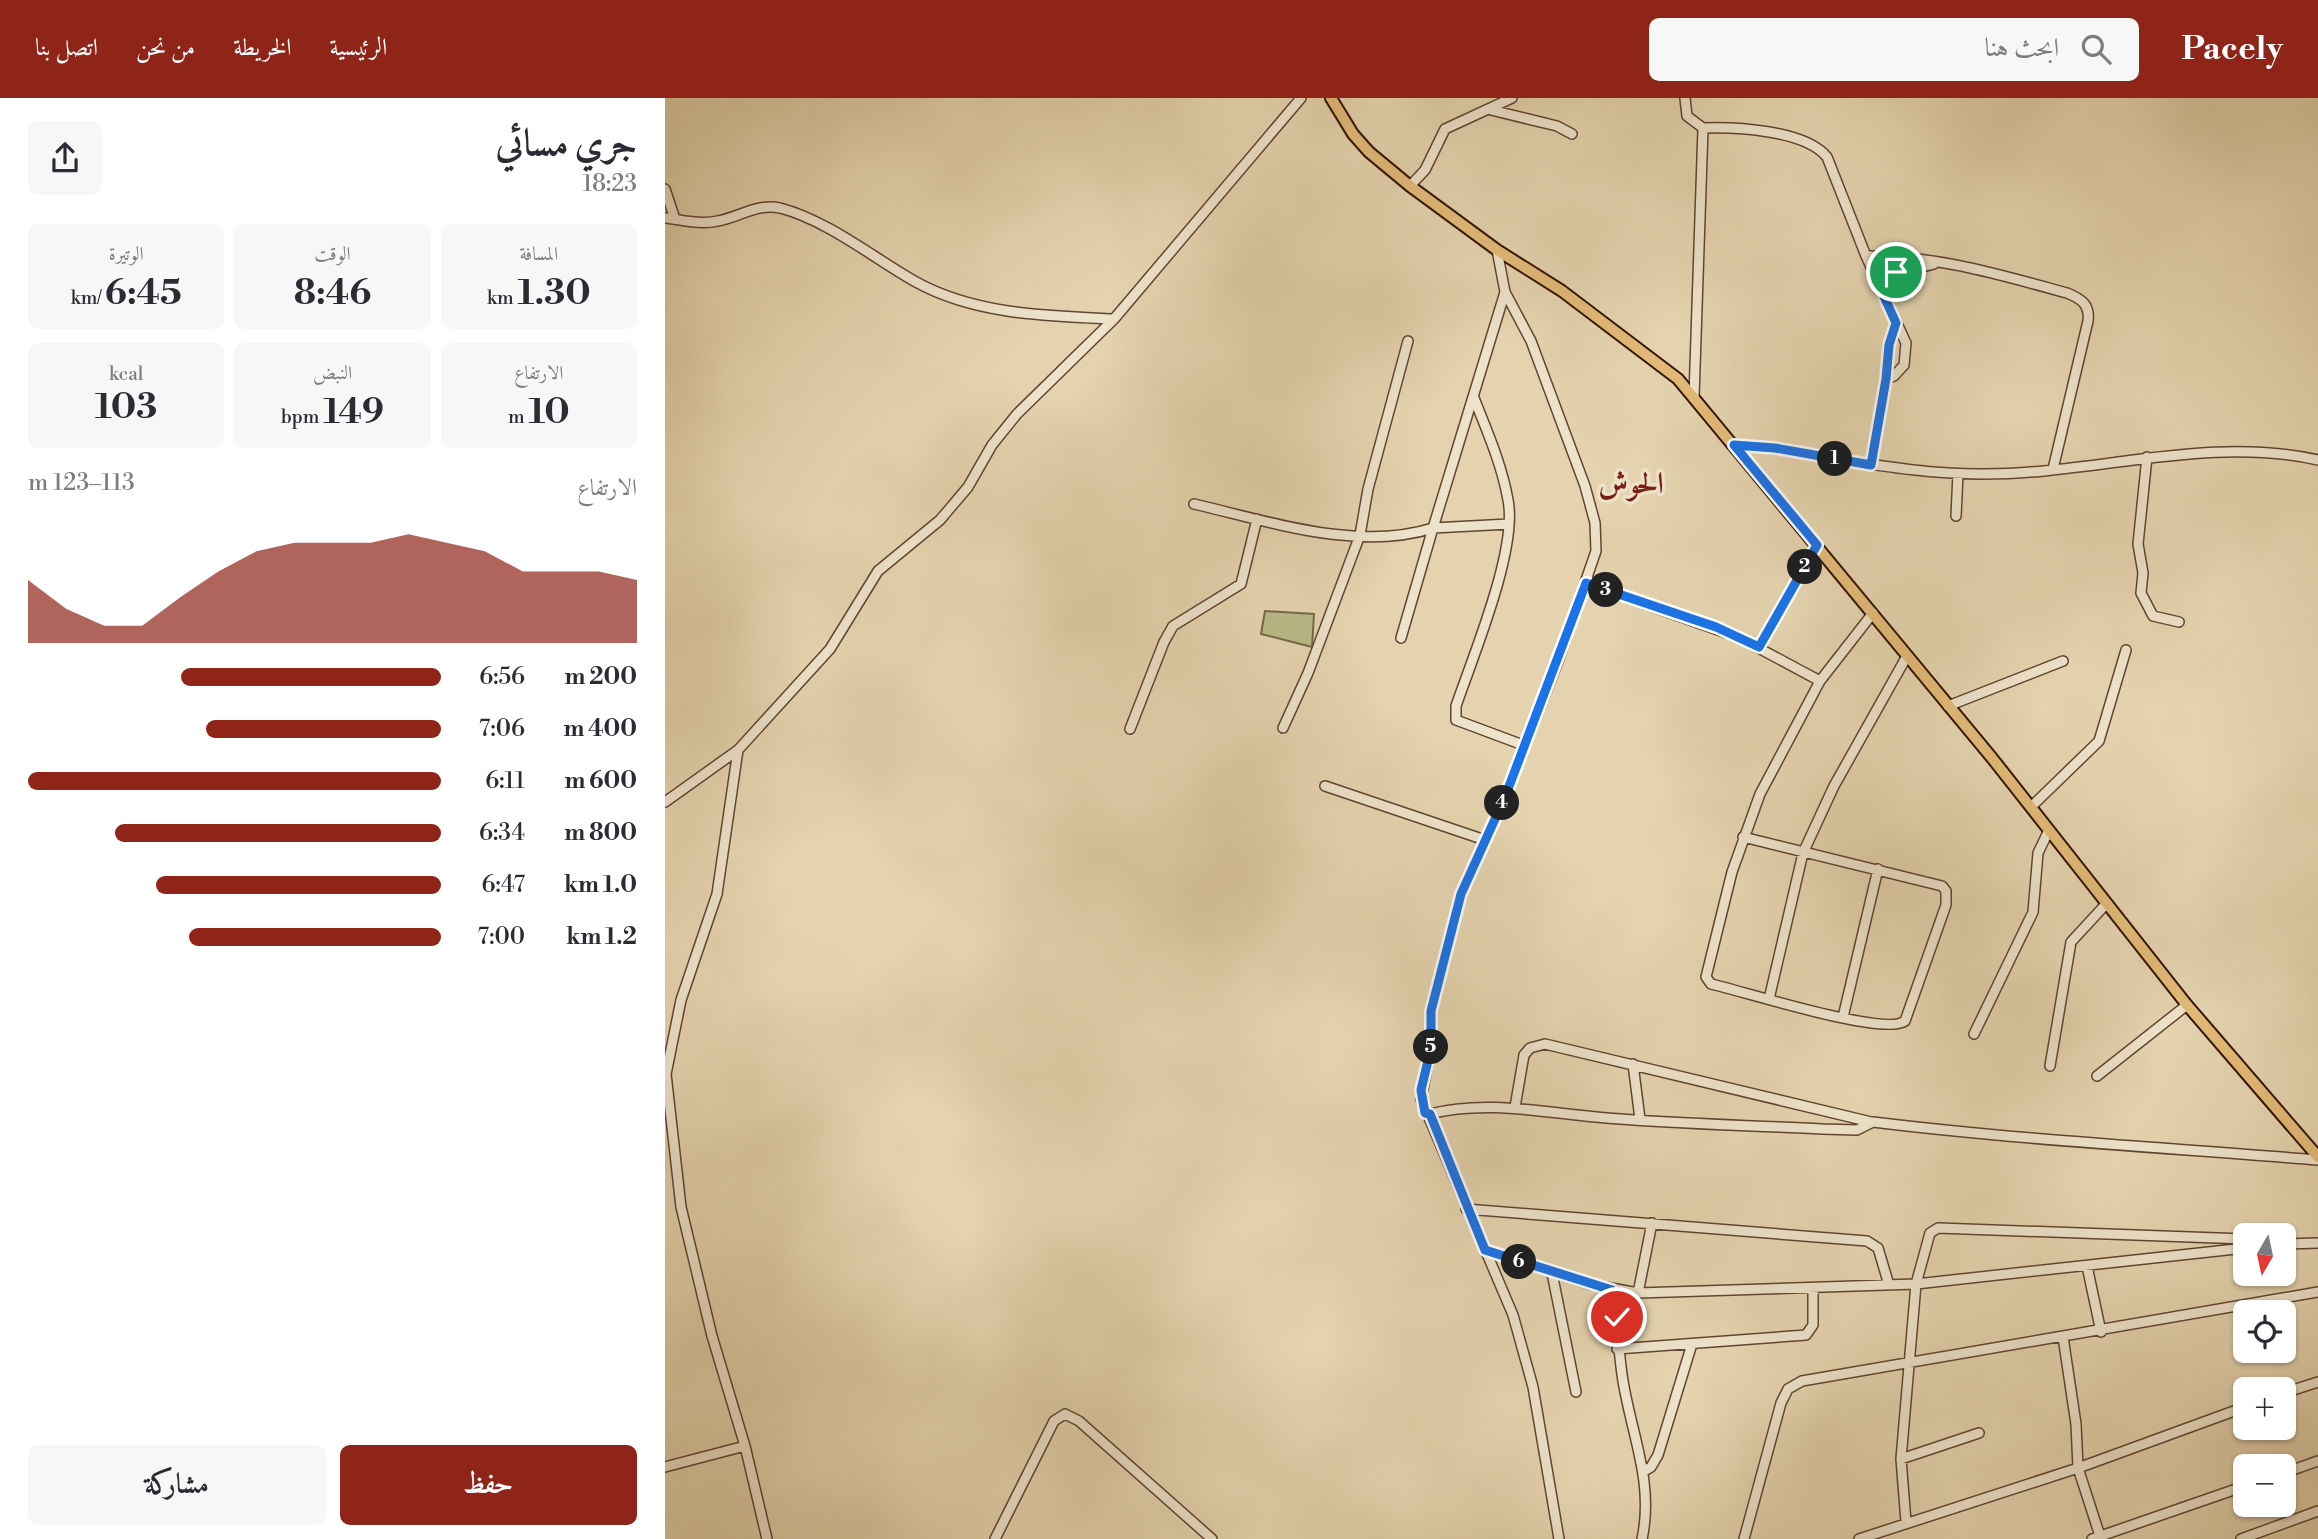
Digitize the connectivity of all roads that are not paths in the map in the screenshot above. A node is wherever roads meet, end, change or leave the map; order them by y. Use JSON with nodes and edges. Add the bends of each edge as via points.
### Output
{"nodes":[{"id":1,"x":1301,"y":98,"type":"edge"},
{"id":2,"x":1331,"y":98,"type":"edge"},
{"id":3,"x":1512,"y":98,"type":"edge"},
{"id":4,"x":1685,"y":98,"type":"edge"},
{"id":5,"x":1491,"y":110,"type":"junction"},
{"id":6,"x":1703,"y":128,"type":"junction"},
{"id":7,"x":1572,"y":134,"type":"dead end"},
{"id":8,"x":1410,"y":186,"type":"junction"},
{"id":9,"x":665,"y":190,"type":"edge"},
{"id":10,"x":670,"y":218,"type":"edge"},
{"id":11,"x":1497,"y":250,"type":"junction"},
{"id":12,"x":1866,"y":256,"type":"junction"},
{"id":13,"x":1934,"y":264,"type":"junction"},
{"id":14,"x":1874,"y":274,"type":"junction"},
{"id":15,"x":1505,"y":292,"type":"junction"},
{"id":16,"x":1114,"y":319,"type":"junction"},
{"id":17,"x":1896,"y":323,"type":"junction"},
{"id":18,"x":1408,"y":341,"type":"dead end"},
{"id":19,"x":1886,"y":379,"type":"junction"},
{"id":20,"x":1695,"y":397,"type":"junction"},
{"id":21,"x":1474,"y":398,"type":"junction"},
{"id":22,"x":1734,"y":445,"type":"junction"},
{"id":23,"x":2147,"y":457,"type":"junction"},
{"id":24,"x":2318,"y":460,"type":"edge"},
{"id":25,"x":1871,"y":465,"type":"junction"},
{"id":26,"x":2053,"y":469,"type":"junction"},
{"id":27,"x":1958,"y":474,"type":"junction"},
{"id":28,"x":1194,"y":504,"type":"dead end"},
{"id":29,"x":1956,"y":516,"type":"dead end"},
{"id":30,"x":1258,"y":519,"type":"junction"},
{"id":31,"x":1509,"y":524,"type":"junction"},
{"id":32,"x":1433,"y":528,"type":"junction"},
{"id":33,"x":1360,"y":535,"type":"junction"},
{"id":34,"x":1817,"y":545,"type":"junction"},
{"id":35,"x":1586,"y":583,"type":"junction"},
{"id":36,"x":1873,"y":612,"type":"junction"},
{"id":37,"x":2179,"y":622,"type":"dead end"},
{"id":38,"x":1401,"y":638,"type":"dead end"},
{"id":39,"x":1759,"y":647,"type":"junction"},
{"id":40,"x":2126,"y":650,"type":"dead end"},
{"id":41,"x":1907,"y":656,"type":"junction"},
{"id":42,"x":2063,"y":661,"type":"dead end"},
{"id":43,"x":1820,"y":681,"type":"junction"},
{"id":44,"x":1948,"y":706,"type":"junction"},
{"id":45,"x":1283,"y":728,"type":"dead end"},
{"id":46,"x":1130,"y":729,"type":"dead end"},
{"id":47,"x":1523,"y":745,"type":"junction"},
{"id":48,"x":738,"y":750,"type":"junction"},
{"id":49,"x":1325,"y":786,"type":"dead end"},
{"id":50,"x":665,"y":802,"type":"edge"},
{"id":51,"x":2031,"y":807,"type":"junction"},
{"id":52,"x":2049,"y":830,"type":"junction"},
{"id":53,"x":1743,"y":837,"type":"junction"},
{"id":54,"x":1485,"y":840,"type":"junction"},
{"id":55,"x":1803,"y":853,"type":"junction"},
{"id":56,"x":1878,"y":869,"type":"junction"},
{"id":57,"x":2106,"y":903,"type":"junction"},
{"id":58,"x":1769,"y":999,"type":"junction"},
{"id":59,"x":2187,"y":1005,"type":"junction"},
{"id":60,"x":1843,"y":1017,"type":"junction"},
{"id":61,"x":1974,"y":1034,"type":"dead end"},
{"id":62,"x":1633,"y":1064,"type":"junction"},
{"id":63,"x":2050,"y":1066,"type":"dead end"},
{"id":64,"x":2097,"y":1076,"type":"dead end"},
{"id":65,"x":1514,"y":1107,"type":"junction"},
{"id":66,"x":1814,"y":1108,"type":"junction"},
{"id":67,"x":1430,"y":1114,"type":"junction"},
{"id":68,"x":1640,"y":1119,"type":"junction"},
{"id":69,"x":1873,"y":1122,"type":"junction"},
{"id":70,"x":1822,"y":1129,"type":"junction"},
{"id":71,"x":2318,"y":1159,"type":"edge"},
{"id":72,"x":1466,"y":1209,"type":"junction"},
{"id":73,"x":1652,"y":1223,"type":"junction"},
{"id":74,"x":2165,"y":1237,"type":"junction"},
{"id":75,"x":2233,"y":1239,"type":"edge"},
{"id":76,"x":2296,"y":1244,"type":"edge"},
{"id":77,"x":2318,"y":1244,"type":"edge"},
{"id":78,"x":2233,"y":1249,"type":"edge"},
{"id":79,"x":1485,"y":1250,"type":"junction"},
{"id":80,"x":2167,"y":1255,"type":"junction"},
{"id":81,"x":2087,"y":1266,"type":"junction"},
{"id":82,"x":1552,"y":1273,"type":"junction"},
{"id":83,"x":1916,"y":1284,"type":"junction"},
{"id":84,"x":1889,"y":1285,"type":"junction"},
{"id":85,"x":1612,"y":1290,"type":"junction"},
{"id":86,"x":1813,"y":1290,"type":"junction"},
{"id":87,"x":2318,"y":1292,"type":"edge"},
{"id":88,"x":1638,"y":1293,"type":"junction"},
{"id":89,"x":2101,"y":1332,"type":"junction"},
{"id":90,"x":2063,"y":1337,"type":"junction"},
{"id":91,"x":1692,"y":1344,"type":"junction"},
{"id":92,"x":1617,"y":1349,"type":"junction"},
{"id":93,"x":1912,"y":1364,"type":"junction"},
{"id":94,"x":2318,"y":1382,"type":"edge"},
{"id":95,"x":2296,"y":1390,"type":"edge"},
{"id":96,"x":1576,"y":1392,"type":"dead end"},
{"id":97,"x":2233,"y":1411,"type":"edge"},
{"id":98,"x":1979,"y":1433,"type":"dead end"},
{"id":99,"x":745,"y":1446,"type":"junction"},
{"id":100,"x":1902,"y":1459,"type":"junction"},
{"id":101,"x":2318,"y":1461,"type":"edge"},
{"id":102,"x":665,"y":1467,"type":"edge"},
{"id":103,"x":2078,"y":1468,"type":"junction"},
{"id":104,"x":2296,"y":1469,"type":"edge"},
{"id":105,"x":1644,"y":1471,"type":"junction"},
{"id":106,"x":2233,"y":1490,"type":"edge"},
{"id":107,"x":2318,"y":1511,"type":"edge"},
{"id":108,"x":1906,"y":1522,"type":"junction"},
{"id":109,"x":2096,"y":1538,"type":"edge"},
{"id":110,"x":767,"y":1539,"type":"edge"},
{"id":111,"x":995,"y":1539,"type":"edge"},
{"id":112,"x":1212,"y":1539,"type":"edge"},
{"id":113,"x":1559,"y":1539,"type":"edge"},
{"id":114,"x":1642,"y":1539,"type":"edge"},
{"id":115,"x":1744,"y":1539,"type":"edge"},
{"id":116,"x":1859,"y":1539,"type":"edge"},
{"id":117,"x":2241,"y":1539,"type":"edge"}],
"edges":[{"from":1,"to":16,"type":"street"},
{"from":2,"to":8,"type":"main road","via":[[1369,152]]},
{"from":3,"to":5,"type":"street"},
{"from":4,"to":6,"type":"street","via":[[1687,116]]},
{"from":5,"to":7,"type":"street"},
{"from":5,"to":8,"type":"street","via":[[1445,129],[1426,170]]},
{"from":6,"to":12,"type":"street","via":[[1773,134],[1823,152]]},
{"from":6,"to":20,"type":"street"},
{"from":8,"to":11,"type":"main road"},
{"from":9,"to":10,"type":"street"},
{"from":10,"to":16,"type":"street","via":[[709,222],[753,209],[782,209],[870,251],[942,295],[1013,312]]},
{"from":11,"to":15,"type":"street"},
{"from":11,"to":20,"type":"main road","via":[[1655,360]]},
{"from":12,"to":13,"type":"street","via":[[1903,256]]},
{"from":12,"to":14,"type":"street"},
{"from":13,"to":14,"type":"street"},
{"from":13,"to":26,"type":"street","via":[[1982,270],[2067,293],[2087,306],[2088,321]]},
{"from":14,"to":17,"type":"street"},
{"from":15,"to":21,"type":"street"},
{"from":15,"to":35,"type":"street","via":[[1537,354],[1591,505],[1595,551]]},
{"from":16,"to":48,"type":"street","via":[[1017,414],[940,520],[878,571],[837,642]]},
{"from":17,"to":19,"type":"street"},
{"from":17,"to":19,"type":"street","via":[[1907,357],[1894,376]]},
{"from":18,"to":33,"type":"street"},
{"from":19,"to":25,"type":"street"},
{"from":20,"to":22,"type":"main road"},
{"from":21,"to":31,"type":"street","via":[[1499,465],[1509,502]]},
{"from":21,"to":32,"type":"street"},
{"from":22,"to":25,"type":"street"},
{"from":22,"to":34,"type":"main road"},
{"from":23,"to":24,"type":"street","via":[[2276,453]]},
{"from":23,"to":26,"type":"street"},
{"from":23,"to":37,"type":"street","via":[[2138,544],[2141,593],[2153,616]]},
{"from":25,"to":27,"type":"street"},
{"from":26,"to":27,"type":"street"},
{"from":27,"to":29,"type":"street"},
{"from":28,"to":30,"type":"street"},
{"from":30,"to":33,"type":"street"},
{"from":30,"to":46,"type":"street","via":[[1241,584],[1169,632]]},
{"from":31,"to":32,"type":"street"},
{"from":31,"to":47,"type":"street","via":[[1506,554],[1455,715],[1460,723]]},
{"from":32,"to":33,"type":"street","via":[[1409,535]]},
{"from":32,"to":38,"type":"street"},
{"from":33,"to":45,"type":"street"},
{"from":34,"to":36,"type":"main road"},
{"from":34,"to":39,"type":"street"},
{"from":35,"to":39,"type":"street","via":[[1716,627]]},
{"from":35,"to":47,"type":"street"},
{"from":36,"to":41,"type":"main road"},
{"from":36,"to":43,"type":"street"},
{"from":39,"to":43,"type":"street"},
{"from":40,"to":51,"type":"street","via":[[2099,741]]},
{"from":41,"to":44,"type":"main road"},
{"from":41,"to":55,"type":"street","via":[[1834,786]]},
{"from":42,"to":44,"type":"street"},
{"from":43,"to":53,"type":"street","via":[[1760,794]]},
{"from":44,"to":51,"type":"main road"},
{"from":47,"to":54,"type":"street"},
{"from":48,"to":50,"type":"street"},
{"from":48,"to":99,"type":"street","via":[[717,894],[681,1000],[666,1074],[681,1207]]},
{"from":49,"to":54,"type":"street"},
{"from":51,"to":52,"type":"main road"},
{"from":52,"to":57,"type":"main road"},
{"from":52,"to":61,"type":"street","via":[[2038,853],[2033,912]]},
{"from":53,"to":55,"type":"street"},
{"from":53,"to":58,"type":"street","via":[[1706,976],[1711,984]]},
{"from":54,"to":67,"type":"street","via":[[1461,894],[1431,1011],[1431,1048],[1421,1099],[1425,1113]]},
{"from":55,"to":56,"type":"street"},
{"from":55,"to":58,"type":"street"},
{"from":56,"to":60,"type":"street"},
{"from":56,"to":60,"type":"street","via":[[1942,886],[1946,905],[1905,1021],[1893,1027]]},
{"from":57,"to":59,"type":"main road"},
{"from":57,"to":63,"type":"street","via":[[2071,942]]},
{"from":58,"to":60,"type":"street"},
{"from":59,"to":64,"type":"street"},
{"from":59,"to":71,"type":"main road"},
{"from":62,"to":65,"type":"street","via":[[1537,1045],[1522,1060]]},
{"from":62,"to":66,"type":"street"},
{"from":62,"to":68,"type":"street"},
{"from":65,"to":67,"type":"street"},
{"from":65,"to":68,"type":"street"},
{"from":66,"to":69,"type":"street"},
{"from":66,"to":70,"type":"street"},
{"from":67,"to":72,"type":"street"},
{"from":68,"to":70,"type":"street"},
{"from":69,"to":70,"type":"street","via":[[1857,1130]]},
{"from":69,"to":71,"type":"street","via":[[2006,1138]]},
{"from":72,"to":73,"type":"street"},
{"from":72,"to":79,"type":"street"},
{"from":73,"to":84,"type":"street","via":[[1867,1241],[1878,1248]]},
{"from":73,"to":88,"type":"street"},
{"from":74,"to":75,"type":"street"},
{"from":74,"to":80,"type":"street"},
{"from":74,"to":83,"type":"street","via":[[1938,1228],[1930,1233]]},
{"from":76,"to":77,"type":"street"},
{"from":78,"to":80,"type":"street"},
{"from":79,"to":82,"type":"street"},
{"from":79,"to":113,"type":"street","via":[[1513,1315],[1533,1387]]},
{"from":80,"to":81,"type":"street"},
{"from":81,"to":83,"type":"street"},
{"from":81,"to":89,"type":"street"},
{"from":82,"to":85,"type":"street"},
{"from":82,"to":96,"type":"street"},
{"from":83,"to":84,"type":"street"},
{"from":83,"to":93,"type":"street"},
{"from":84,"to":86,"type":"street"},
{"from":85,"to":88,"type":"street"},
{"from":85,"to":92,"type":"street"},
{"from":86,"to":88,"type":"street"},
{"from":86,"to":91,"type":"street","via":[[1814,1325],[1806,1335]]},
{"from":87,"to":89,"type":"street"},
{"from":89,"to":90,"type":"street"},
{"from":90,"to":93,"type":"street"},
{"from":90,"to":103,"type":"street"},
{"from":91,"to":92,"type":"street"},
{"from":91,"to":105,"type":"street","via":[[1658,1455]]},
{"from":92,"to":105,"type":"street"},
{"from":93,"to":100,"type":"street"},
{"from":93,"to":115,"type":"street","via":[[1802,1381],[1788,1389]]},
{"from":94,"to":95,"type":"street"},
{"from":97,"to":103,"type":"street"},
{"from":98,"to":100,"type":"street"},
{"from":99,"to":102,"type":"street"},
{"from":99,"to":110,"type":"street"},
{"from":100,"to":108,"type":"street"},
{"from":101,"to":104,"type":"street"},
{"from":103,"to":108,"type":"street"},
{"from":103,"to":109,"type":"street"},
{"from":105,"to":114,"type":"street","via":[[1647,1508]]},
{"from":106,"to":109,"type":"street"},
{"from":107,"to":117,"type":"street"},
{"from":108,"to":116,"type":"street"},
{"from":111,"to":112,"type":"street","via":[[1054,1421],[1065,1414],[1079,1421]]}]}
